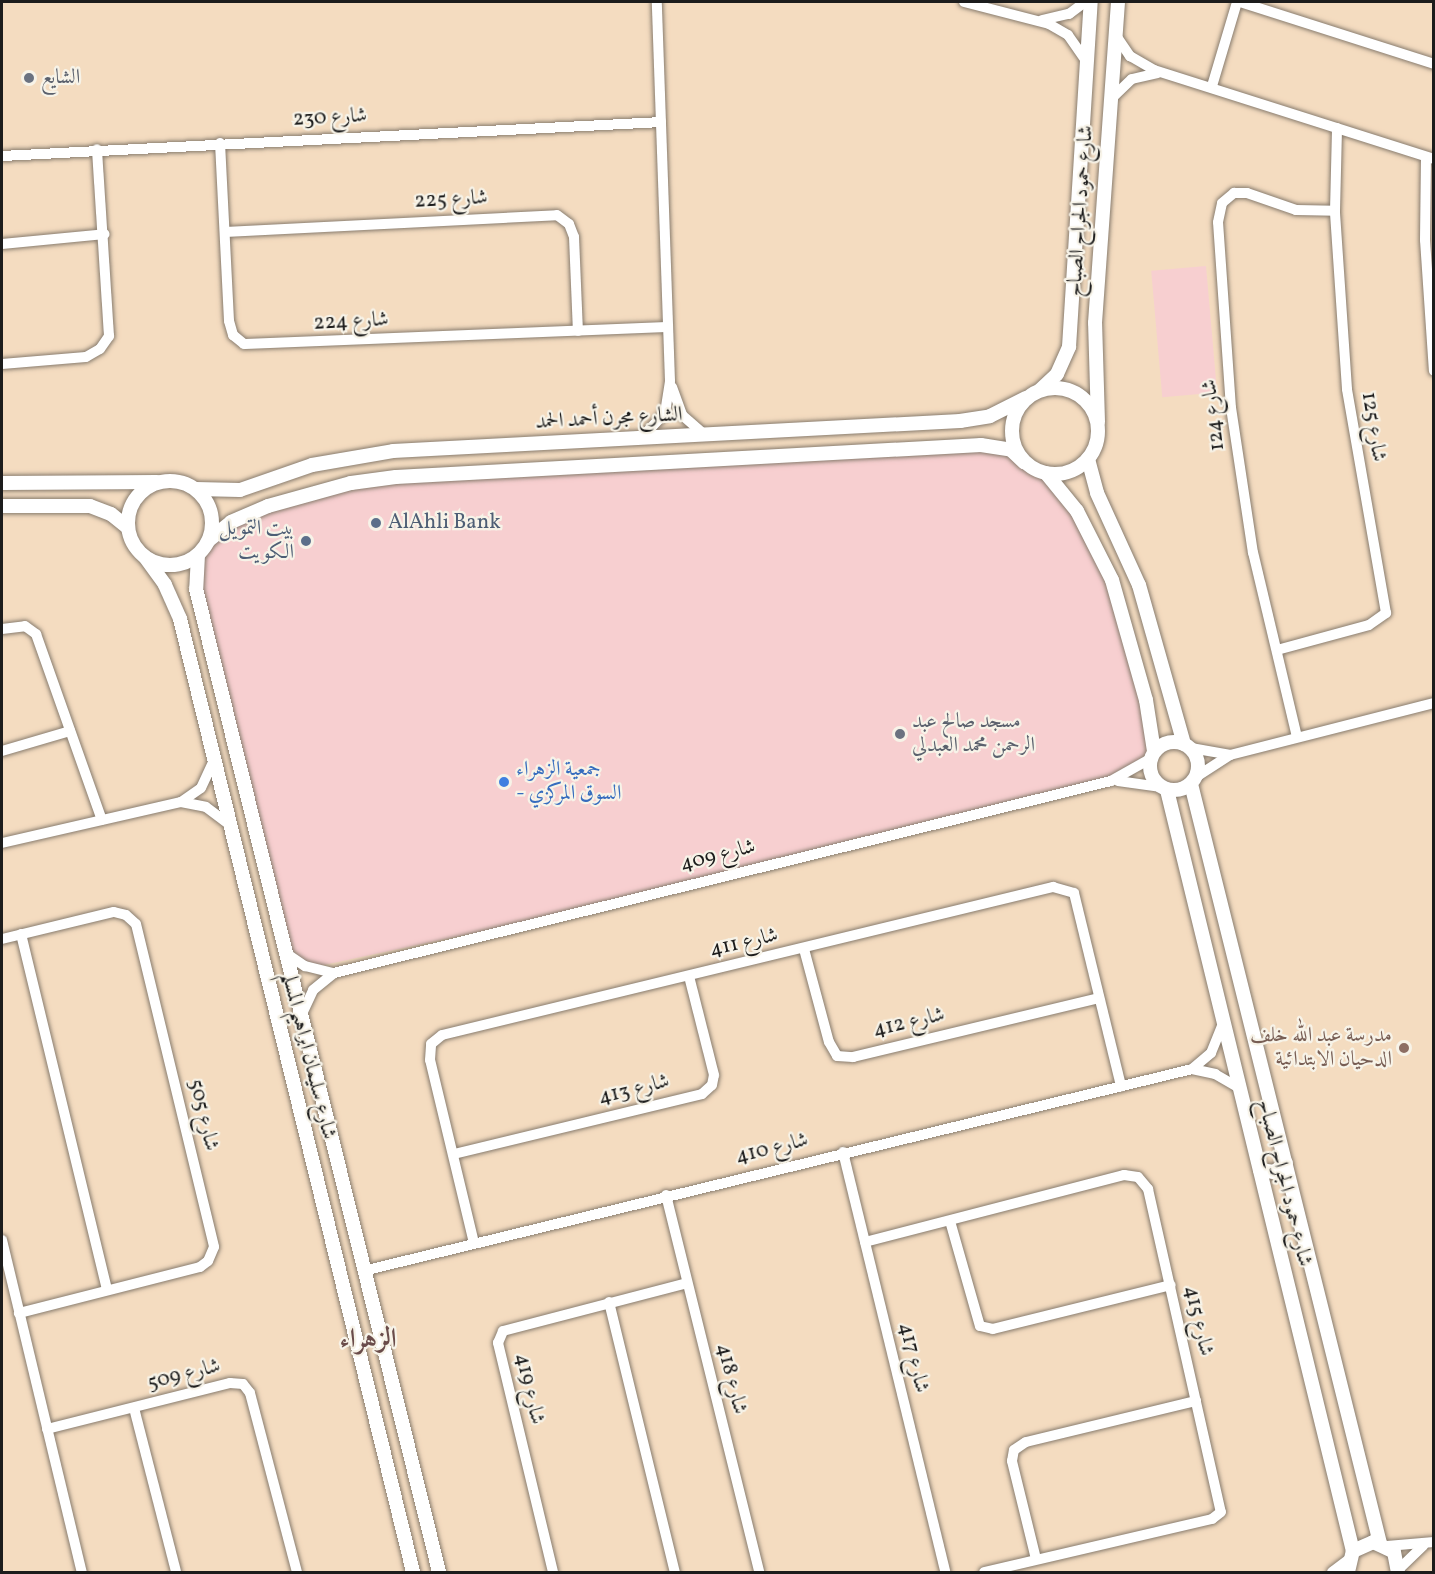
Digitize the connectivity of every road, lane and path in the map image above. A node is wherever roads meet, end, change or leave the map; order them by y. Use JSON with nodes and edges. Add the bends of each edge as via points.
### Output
{"nodes":[{"id":1,"x":657,"y":2,"type":"edge"},
{"id":2,"x":964,"y":2,"type":"edge"},
{"id":3,"x":1085,"y":2,"type":"edge"},
{"id":4,"x":1091,"y":2,"type":"edge"},
{"id":5,"x":1118,"y":2,"type":"edge"},
{"id":6,"x":1239,"y":2,"type":"edge"},
{"id":7,"x":1039,"y":20,"type":"junction"},
{"id":8,"x":1115,"y":33,"type":"junction"},
{"id":9,"x":1087,"y":62,"type":"junction"},
{"id":10,"x":1434,"y":64,"type":"edge"},
{"id":11,"x":1163,"y":73,"type":"junction"},
{"id":12,"x":1212,"y":86,"type":"junction"},
{"id":13,"x":1110,"y":101,"type":"junction"},
{"id":14,"x":661,"y":122,"type":"junction"},
{"id":15,"x":1337,"y":128,"type":"junction"},
{"id":16,"x":220,"y":143,"type":"junction"},
{"id":17,"x":98,"y":149,"type":"junction"},
{"id":18,"x":2,"y":156,"type":"edge"},
{"id":19,"x":1430,"y":158,"type":"edge"},
{"id":20,"x":1335,"y":211,"type":"junction"},
{"id":21,"x":225,"y":232,"type":"junction"},
{"id":22,"x":105,"y":234,"type":"junction"},
{"id":23,"x":2,"y":244,"type":"edge"},
{"id":24,"x":668,"y":327,"type":"junction"},
{"id":25,"x":578,"y":331,"type":"junction"},
{"id":26,"x":2,"y":364,"type":"edge"},
{"id":27,"x":1434,"y":371,"type":"edge"},
{"id":28,"x":670,"y":381,"type":"junction"},
{"id":29,"x":1040,"y":390,"type":"junction"},
{"id":30,"x":1026,"y":398,"type":"junction"},
{"id":31,"x":1098,"y":422,"type":"junction"},
{"id":32,"x":705,"y":435,"type":"junction"},
{"id":33,"x":640,"y":438,"type":"junction"},
{"id":34,"x":1088,"y":459,"type":"junction"},
{"id":35,"x":1024,"y":462,"type":"junction"},
{"id":36,"x":1046,"y":473,"type":"junction"},
{"id":37,"x":159,"y":482,"type":"junction"},
{"id":38,"x":2,"y":483,"type":"edge"},
{"id":39,"x":196,"y":489,"type":"junction"},
{"id":40,"x":2,"y":506,"type":"edge"},
{"id":41,"x":128,"y":528,"type":"junction"},
{"id":42,"x":209,"y":540,"type":"junction"},
{"id":43,"x":198,"y":555,"type":"junction"},
{"id":44,"x":145,"y":557,"type":"junction"},
{"id":45,"x":2,"y":629,"type":"edge"},
{"id":46,"x":1158,"y":650,"type":"junction"},
{"id":47,"x":1277,"y":650,"type":"junction"},
{"id":48,"x":1133,"y":656,"type":"junction"},
{"id":49,"x":1434,"y":703,"type":"edge"},
{"id":50,"x":70,"y":731,"type":"junction"},
{"id":51,"x":1297,"y":737,"type":"junction"},
{"id":52,"x":1188,"y":746,"type":"junction"},
{"id":53,"x":2,"y":751,"type":"edge"},
{"id":54,"x":1152,"y":755,"type":"junction"},
{"id":55,"x":1230,"y":755,"type":"junction"},
{"id":56,"x":214,"y":760,"type":"junction"},
{"id":57,"x":1111,"y":781,"type":"junction"},
{"id":58,"x":1194,"y":781,"type":"junction"},
{"id":59,"x":1163,"y":788,"type":"junction"},
{"id":60,"x":181,"y":802,"type":"junction"},
{"id":61,"x":102,"y":820,"type":"junction"},
{"id":62,"x":230,"y":825,"type":"junction"},
{"id":63,"x":2,"y":843,"type":"edge"},
{"id":64,"x":21,"y":934,"type":"junction"},
{"id":65,"x":2,"y":939,"type":"edge"},
{"id":66,"x":804,"y":949,"type":"junction"},
{"id":67,"x":287,"y":954,"type":"junction"},
{"id":68,"x":334,"y":973,"type":"junction"},
{"id":69,"x":690,"y":976,"type":"junction"},
{"id":70,"x":1099,"y":998,"type":"junction"},
{"id":71,"x":302,"y":1014,"type":"junction"},
{"id":72,"x":1222,"y":1024,"type":"junction"},
{"id":73,"x":1192,"y":1069,"type":"junction"},
{"id":74,"x":1121,"y":1086,"type":"junction"},
{"id":75,"x":1239,"y":1088,"type":"junction"},
{"id":76,"x":843,"y":1152,"type":"junction"},
{"id":77,"x":454,"y":1154,"type":"junction"},
{"id":78,"x":1286,"y":1163,"type":"junction"},
{"id":79,"x":1260,"y":1170,"type":"junction"},
{"id":80,"x":666,"y":1195,"type":"junction"},
{"id":81,"x":950,"y":1221,"type":"junction"},
{"id":82,"x":2,"y":1240,"type":"edge"},
{"id":83,"x":865,"y":1242,"type":"junction"},
{"id":84,"x":474,"y":1243,"type":"junction"},
{"id":85,"x":363,"y":1271,"type":"junction"},
{"id":86,"x":687,"y":1283,"type":"junction"},
{"id":87,"x":1171,"y":1285,"type":"junction"},
{"id":88,"x":107,"y":1290,"type":"junction"},
{"id":89,"x":609,"y":1302,"type":"junction"},
{"id":90,"x":19,"y":1313,"type":"junction"},
{"id":91,"x":1196,"y":1401,"type":"junction"},
{"id":92,"x":134,"y":1408,"type":"junction"},
{"id":93,"x":47,"y":1429,"type":"junction"},
{"id":94,"x":1354,"y":1442,"type":"junction"},
{"id":95,"x":1328,"y":1448,"type":"junction"},
{"id":96,"x":422,"y":1506,"type":"junction"},
{"id":97,"x":398,"y":1513,"type":"junction"},
{"id":98,"x":428,"y":1526,"type":"junction"},
{"id":99,"x":403,"y":1532,"type":"junction"},
{"id":100,"x":1430,"y":1543,"type":"edge"},
{"id":101,"x":1383,"y":1544,"type":"junction"},
{"id":102,"x":1036,"y":1560,"type":"junction"},
{"id":103,"x":1350,"y":1561,"type":"edge"},
{"id":104,"x":1398,"y":1571,"type":"edge"},
{"id":105,"x":82,"y":1572,"type":"edge"},
{"id":106,"x":176,"y":1572,"type":"edge"},
{"id":107,"x":297,"y":1572,"type":"edge"},
{"id":108,"x":413,"y":1572,"type":"edge"},
{"id":109,"x":439,"y":1572,"type":"edge"},
{"id":110,"x":553,"y":1572,"type":"edge"},
{"id":111,"x":675,"y":1572,"type":"edge"},
{"id":112,"x":759,"y":1572,"type":"edge"},
{"id":113,"x":945,"y":1572,"type":"edge"},
{"id":114,"x":984,"y":1572,"type":"edge"},
{"id":115,"x":1332,"y":1572,"type":"edge"}],
"edges":[{"from":1,"to":14,"type":"street"},
{"from":2,"to":7,"type":"street"},
{"from":3,"to":7,"type":"street","via":[[1069,14]]},
{"from":4,"to":9,"type":"street","name":"شارع حمود الجراح الصباح"},
{"from":5,"to":8,"type":"street","name":"شارع حمود الجراح الصباح"},
{"from":6,"to":10,"type":"street"},
{"from":6,"to":12,"type":"street"},
{"from":7,"to":9,"type":"street","via":[[1068,35]]},
{"from":8,"to":11,"type":"street","via":[[1130,56]]},
{"from":8,"to":13,"type":"street","name":"شارع حمود الجراح الصباح"},
{"from":9,"to":29,"type":"street","name":"شارع حمود الجراح الصباح","via":[[1069,347],[1057,374]]},
{"from":11,"to":12,"type":"street"},
{"from":11,"to":13,"type":"street","via":[[1132,79]]},
{"from":12,"to":15,"type":"street"},
{"from":13,"to":31,"type":"street","name":"شارع حمود الجراح الصباح","via":[[1094,345]]},
{"from":14,"to":16,"type":"street","name":"شارع 230"},
{"from":14,"to":24,"type":"street"},
{"from":15,"to":19,"type":"street"},
{"from":15,"to":20,"type":"street","name":"شارع 125"},
{"from":16,"to":17,"type":"street","name":"شارع 230"},
{"from":16,"to":21,"type":"street","name":"شارع 224"},
{"from":17,"to":18,"type":"street","name":"شارع 230"},
{"from":17,"to":22,"type":"street"},
{"from":19,"to":27,"type":"street","via":[[1425,240]]},
{"from":20,"to":47,"type":"street","name":"شارع 125","via":[[1347,388],[1386,613],[1368,625]]},
{"from":20,"to":47,"type":"street","name":"شارع 124","via":[[1296,210],[1247,193],[1234,193],[1222,203],[1218,222],[1231,408],[1253,553]]},
{"from":21,"to":25,"type":"street","name":"شارع 224","via":[[230,328],[238,340],[251,346]]},
{"from":21,"to":25,"type":"street","name":"شارع 225","via":[[557,215],[569,224],[574,237]]},
{"from":22,"to":23,"type":"street"},
{"from":22,"to":26,"type":"street","via":[[111,320],[105,343],[86,357]]},
{"from":24,"to":25,"type":"street","name":"شارع 224"},
{"from":24,"to":28,"type":"street"},
{"from":28,"to":32,"type":"street","via":[[682,415]]},
{"from":28,"to":33,"type":"street","via":[[665,413],[655,428]]},
{"from":29,"to":30,"type":"street"},
{"from":29,"to":31,"type":"street","via":[[1055,387],[1083,397]]},
{"from":30,"to":32,"type":"street","name":"الشارع مجرن أحمد الحمد","via":[[990,416],[960,422]]},
{"from":30,"to":35,"type":"street","via":[[1015,416],[1012,437]]},
{"from":31,"to":34,"type":"street","via":[[1098,436]]},
{"from":32,"to":33,"type":"street","name":"الشارع مجرن أحمد الحمد"},
{"from":33,"to":39,"type":"street","name":"الشارع مجرن أحمد الحمد","via":[[384,452],[312,465],[240,490]]},
{"from":34,"to":36,"type":"street","via":[[1069,472]]},
{"from":34,"to":46,"type":"street","via":[[1097,493],[1134,569]]},
{"from":35,"to":36,"type":"street"},
{"from":35,"to":42,"type":"street","via":[[1011,450],[981,444],[396,477],[351,483],[268,506],[231,522]]},
{"from":36,"to":48,"type":"street","via":[[1077,511],[1108,571]]},
{"from":37,"to":38,"type":"street"},
{"from":37,"to":39,"type":"street","via":[[172,481]]},
{"from":37,"to":41,"type":"street","via":[[148,486],[132,504]]},
{"from":39,"to":42,"type":"street","via":[[211,512]]},
{"from":40,"to":41,"type":"street","via":[[90,506],[111,514]]},
{"from":41,"to":44,"type":"street","via":[[136,549]]},
{"from":42,"to":43,"type":"street"},
{"from":43,"to":44,"type":"street","via":[[172,565]]},
{"from":43,"to":67,"type":"street","name":"شارع سليمان ابراهيم المسلم","via":[[196,589]]},
{"from":44,"to":56,"type":"street","name":"شارع سليمان ابراهيم المسلم","via":[[165,585],[180,620]]},
{"from":45,"to":50,"type":"street","via":[[20,625],[36,634]]},
{"from":46,"to":48,"type":"street","via":[[1142,650]]},
{"from":46,"to":52,"type":"street"},
{"from":47,"to":51,"type":"street","name":"شارع 124"},
{"from":48,"to":54,"type":"street"},
{"from":49,"to":51,"type":"street"},
{"from":50,"to":53,"type":"street"},
{"from":50,"to":61,"type":"street"},
{"from":51,"to":55,"type":"street"},
{"from":52,"to":54,"type":"street","via":[[1162,744]]},
{"from":52,"to":55,"type":"street"},
{"from":52,"to":58,"type":"street","via":[[1198,762]]},
{"from":54,"to":57,"type":"street","name":"شارع 409"},
{"from":54,"to":59,"type":"street","via":[[1152,777]]},
{"from":55,"to":58,"type":"street"},
{"from":56,"to":60,"type":"street","via":[[201,788]]},
{"from":56,"to":62,"type":"street","name":"شارع سليمان ابراهيم المسلم"},
{"from":57,"to":59,"type":"street","name":"شارع 409"},
{"from":57,"to":68,"type":"street","name":"شارع 409"},
{"from":58,"to":59,"type":"street","via":[[1180,790]]},
{"from":58,"to":78,"type":"street","name":"شارع حمود الجراح الصباح"},
{"from":59,"to":72,"type":"street","name":"شارع حمود الجراح الصباح"},
{"from":60,"to":61,"type":"street"},
{"from":60,"to":62,"type":"street","via":[[206,807]]},
{"from":61,"to":63,"type":"street"},
{"from":62,"to":97,"type":"street","name":"شارع سليمان ابراهيم المسلم"},
{"from":64,"to":65,"type":"street","name":"شارع 505"},
{"from":64,"to":88,"type":"street"},
{"from":64,"to":88,"type":"street","name":"شارع 505","via":[[114,912],[126,915],[139,930],[213,1252],[200,1267]]},
{"from":66,"to":69,"type":"street","name":"شارع 411"},
{"from":66,"to":70,"type":"street","name":"شارع 412","via":[[829,1042],[837,1056],[853,1057]]},
{"from":66,"to":70,"type":"street","name":"شارع 411","via":[[1053,887],[1066,888],[1074,893]]},
{"from":67,"to":68,"type":"street","name":"شارع 409","via":[[304,966]]},
{"from":67,"to":71,"type":"street","name":"شارع سليمان ابراهيم المسلم"},
{"from":68,"to":71,"type":"street","name":"شارع 409","via":[[313,990]]},
{"from":69,"to":77,"type":"street","name":"شارع 413","via":[[714,1075],[712,1085],[702,1094]]},
{"from":69,"to":77,"type":"street","name":"شارع 411","via":[[442,1035],[431,1044],[430,1060]]},
{"from":70,"to":74,"type":"street","name":"شارع 411"},
{"from":71,"to":85,"type":"street","name":"شارع سليمان ابراهيم المسلم"},
{"from":72,"to":73,"type":"street","via":[[1211,1053]]},
{"from":72,"to":75,"type":"street","name":"شارع حمود الجراح الصباح"},
{"from":73,"to":74,"type":"street","name":"شارع 410"},
{"from":73,"to":75,"type":"street","name":"شارع 410","via":[[1215,1074]]},
{"from":74,"to":76,"type":"street","name":"شارع 410"},
{"from":75,"to":79,"type":"street","name":"شارع حمود الجراح الصباح"},
{"from":76,"to":80,"type":"street","name":"شارع 410"},
{"from":76,"to":83,"type":"street","name":"شارع 417"},
{"from":77,"to":84,"type":"street","name":"شارع 411"},
{"from":78,"to":79,"type":"street","via":[[1274,1172]]},
{"from":78,"to":94,"type":"street","name":"شارع حمود الجراح الصباح"},
{"from":79,"to":95,"type":"street","name":"شارع حمود الجراح الصباح"},
{"from":80,"to":84,"type":"street","name":"شارع 410"},
{"from":80,"to":86,"type":"street","name":"شارع 418"},
{"from":81,"to":83,"type":"street","name":"شارع 415"},
{"from":81,"to":87,"type":"street","via":[[980,1326],[993,1329]]},
{"from":81,"to":87,"type":"street","name":"شارع 415","via":[[1124,1176],[1138,1177],[1148,1189]]},
{"from":82,"to":90,"type":"street"},
{"from":83,"to":113,"type":"street","name":"شارع 417"},
{"from":84,"to":85,"type":"street","name":"شارع 410"},
{"from":85,"to":96,"type":"street","name":"شارع سليمان ابراهيم المسلم"},
{"from":86,"to":89,"type":"street","name":"شارع 419"},
{"from":86,"to":112,"type":"street","name":"شارع 418"},
{"from":87,"to":91,"type":"street","name":"شارع 415"},
{"from":88,"to":90,"type":"street","name":"شارع 505"},
{"from":89,"to":110,"type":"street","name":"شارع 419","via":[[515,1325],[502,1331],[498,1343]]},
{"from":89,"to":111,"type":"street"},
{"from":90,"to":93,"type":"street"},
{"from":91,"to":102,"type":"street","via":[[1026,1442],[1014,1450],[1012,1461]]},
{"from":91,"to":102,"type":"street","name":"شارع 415","via":[[1221,1512],[1212,1519]]},
{"from":92,"to":93,"type":"street","name":"شارع 509"},
{"from":92,"to":106,"type":"street"},
{"from":92,"to":107,"type":"street","name":"شارع 509","via":[[230,1383],[246,1386]]},
{"from":93,"to":105,"type":"street"},
{"from":94,"to":95,"type":"street"},
{"from":94,"to":101,"type":"street","name":"شارع حمود الجراح الصباح"},
{"from":95,"to":103,"type":"street","name":"شارع حمود الجراح الصباح"},
{"from":96,"to":97,"type":"street"},
{"from":96,"to":98,"type":"street","name":"شارع سليمان ابراهيم المسلم"},
{"from":97,"to":99,"type":"street","name":"شارع سليمان ابراهيم المسلم"},
{"from":98,"to":99,"type":"street","via":[[414,1526]]},
{"from":98,"to":109,"type":"street","name":"شارع سليمان ابراهيم المسلم"},
{"from":99,"to":108,"type":"street","name":"شارع سليمان ابراهيم المسلم"},
{"from":100,"to":101,"type":"street"},
{"from":100,"to":104,"type":"street"},
{"from":101,"to":103,"type":"street","via":[[1365,1543]]},
{"from":101,"to":104,"type":"street","name":"شارع حمود الجراح الصباح","via":[[1394,1552]]},
{"from":102,"to":114,"type":"street","name":"شارع 415"},
{"from":103,"to":115,"type":"street"}]}
